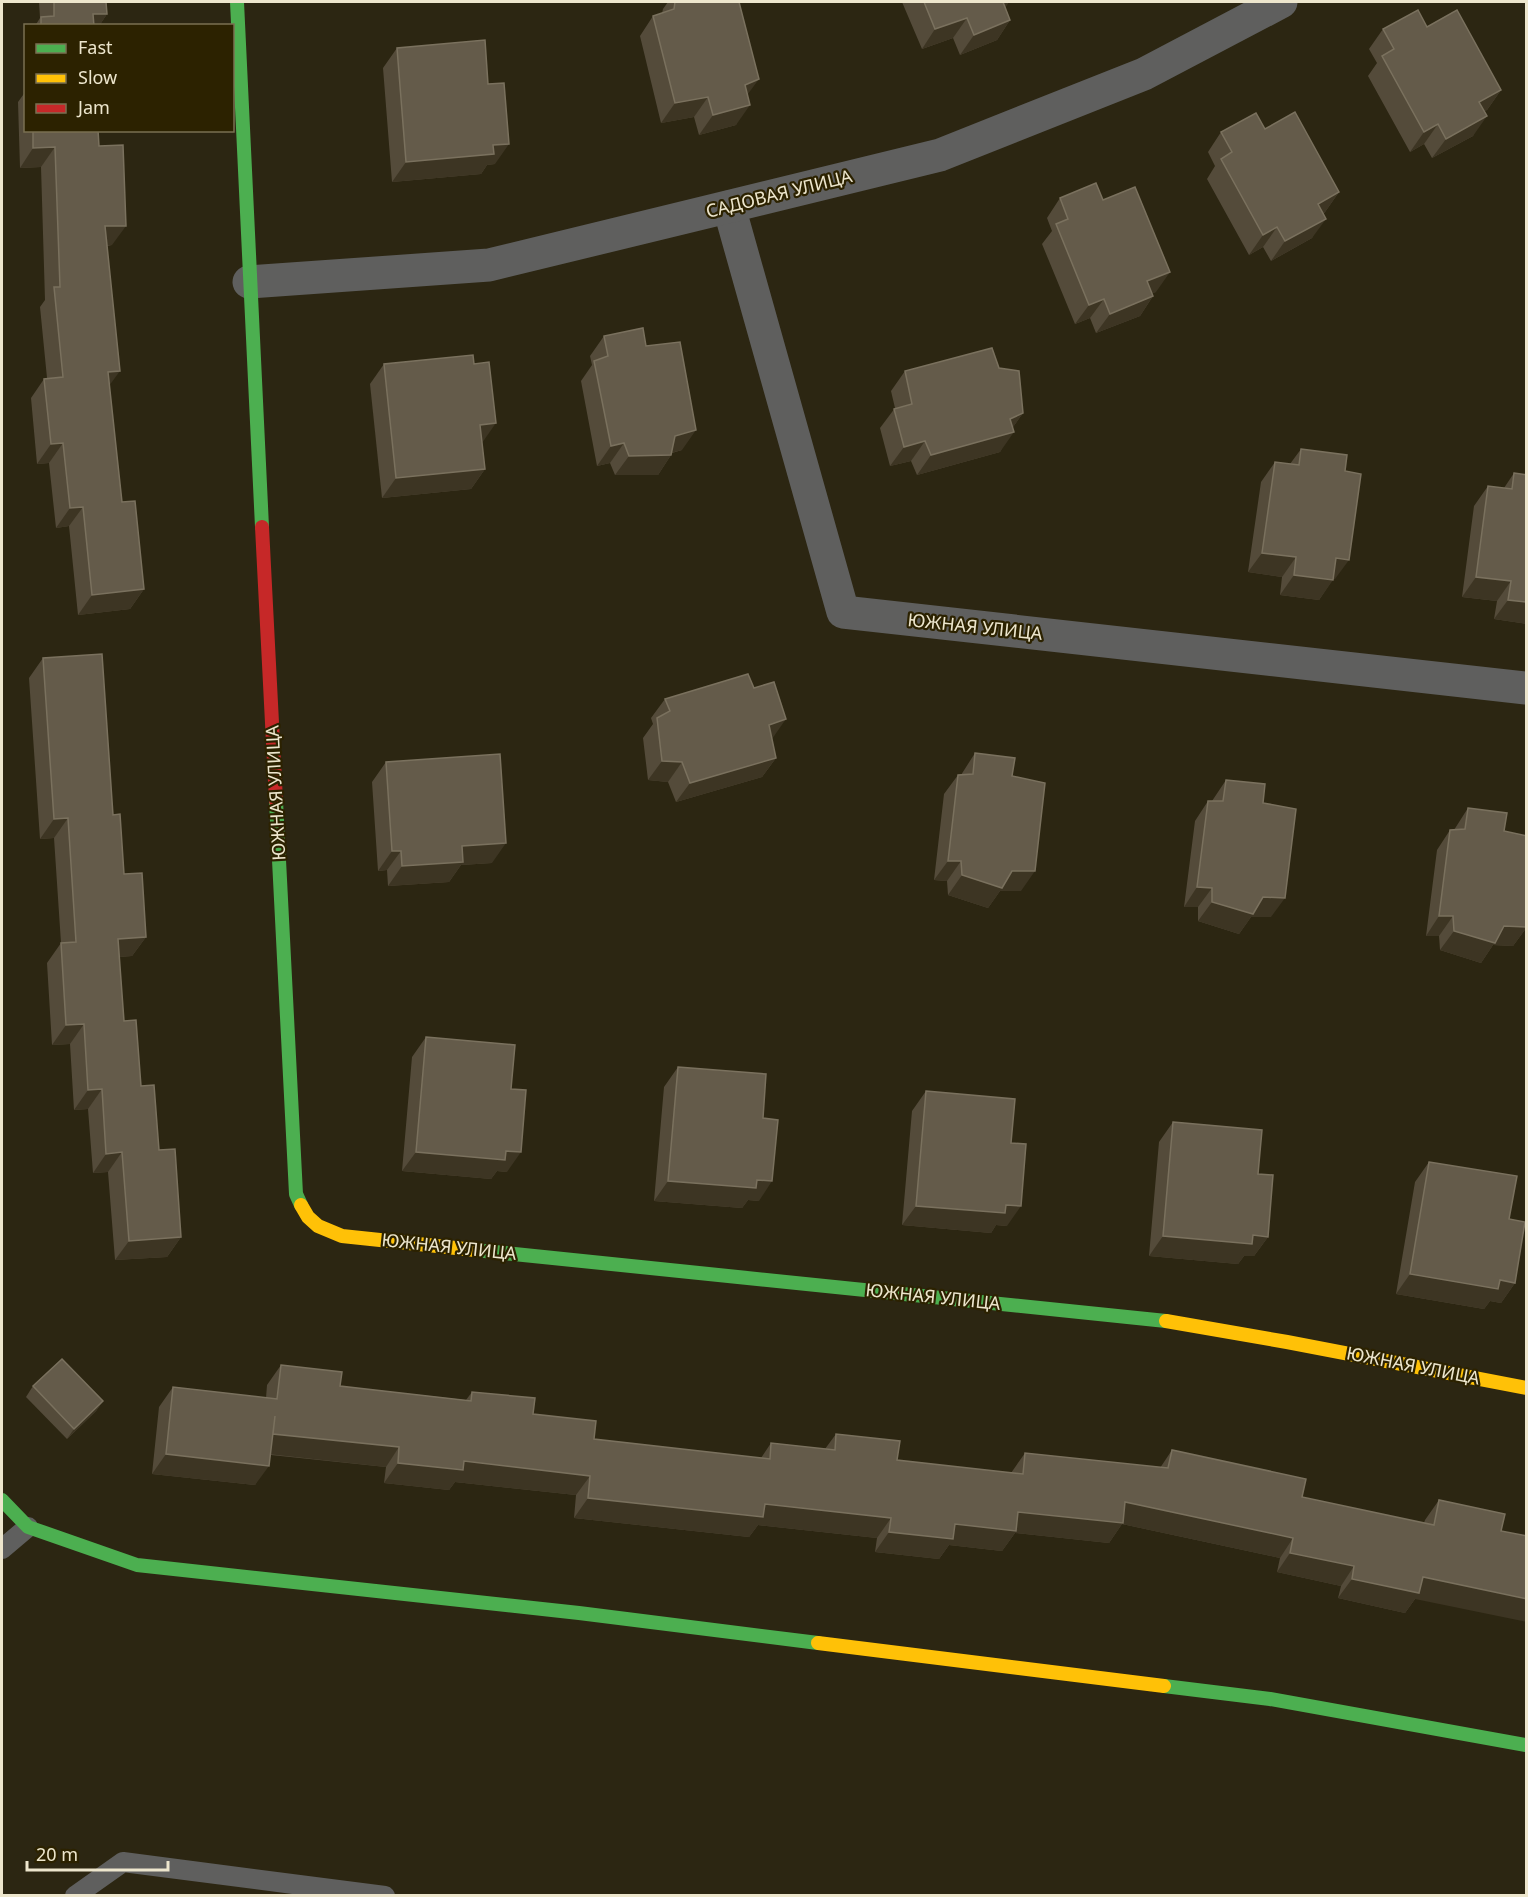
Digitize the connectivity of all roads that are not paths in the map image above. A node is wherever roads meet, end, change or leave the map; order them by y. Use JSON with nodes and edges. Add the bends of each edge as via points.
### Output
{"nodes":[{"id":1,"x":237,"y":2,"type":"edge"},
{"id":2,"x":1281,"y":2,"type":"edge"},
{"id":3,"x":729,"y":207,"type":"junction"},
{"id":4,"x":249,"y":282,"type":"junction"},
{"id":5,"x":1527,"y":688,"type":"edge"},
{"id":6,"x":1527,"y":1388,"type":"edge"},
{"id":7,"x":2,"y":1500,"type":"edge"},
{"id":8,"x":28,"y":1527,"type":"junction"},
{"id":9,"x":2,"y":1549,"type":"edge"},
{"id":10,"x":1527,"y":1745,"type":"edge"},
{"id":11,"x":75,"y":1896,"type":"edge"},
{"id":12,"x":385,"y":1896,"type":"edge"}],
"edges":[{"from":1,"to":4,"type":"street","name":"ЮЖНАЯ УЛИЦА"},
{"from":2,"to":3,"type":"street","name":"САДОВАЯ УЛИЦА","via":[[1144,74],[940,155]]},
{"from":3,"to":4,"type":"street","name":"САДОВАЯ УЛИЦА","via":[[489,266]]},
{"from":3,"to":5,"type":"street","name":"ЮЖНАЯ УЛИЦА","via":[[843,612]]},
{"from":4,"to":6,"type":"street","name":"ЮЖНАЯ УЛИЦА","via":[[296,1194],[306,1216],[323,1230],[342,1236],[1156,1320]]},
{"from":7,"to":8,"type":"street"},
{"from":8,"to":9,"type":"lane"},
{"from":8,"to":10,"type":"street","via":[[137,1565],[579,1613],[1270,1699]]},
{"from":11,"to":12,"type":"lane","via":[[123,1862]]}]}
